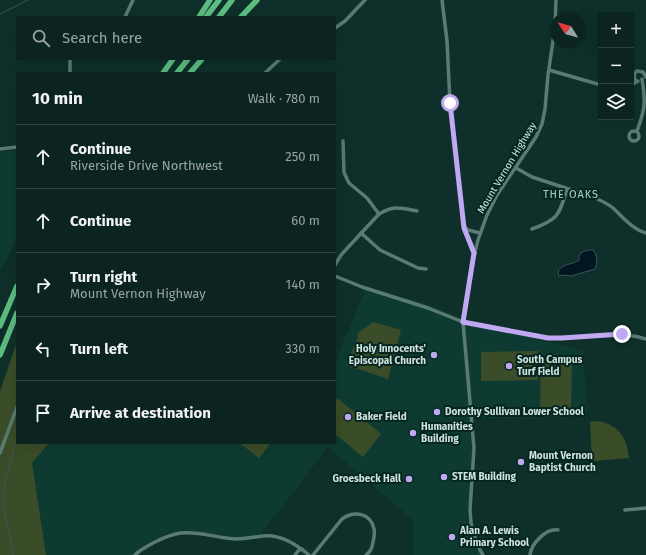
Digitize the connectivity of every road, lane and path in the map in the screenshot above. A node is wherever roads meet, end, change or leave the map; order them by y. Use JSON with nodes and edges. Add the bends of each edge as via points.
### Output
{"nodes":[{"id":1,"x":133,"y":0,"type":"edge"},
{"id":2,"x":210,"y":0,"type":"edge"},
{"id":3,"x":219,"y":0,"type":"edge"},
{"id":4,"x":232,"y":0,"type":"edge"},
{"id":5,"x":257,"y":0,"type":"edge"},
{"id":6,"x":365,"y":0,"type":"edge"},
{"id":7,"x":442,"y":0,"type":"edge"},
{"id":8,"x":556,"y":0,"type":"edge"},
{"id":9,"x":125,"y":16,"type":"edge"},
{"id":10,"x":200,"y":16,"type":"edge"},
{"id":11,"x":207,"y":16,"type":"edge"},
{"id":12,"x":221,"y":16,"type":"edge"},
{"id":13,"x":242,"y":16,"type":"edge"},
{"id":14,"x":336,"y":27,"type":"edge"},
{"id":15,"x":70,"y":60,"type":"edge"},
{"id":16,"x":173,"y":60,"type":"edge"},
{"id":17,"x":187,"y":60,"type":"edge"},
{"id":18,"x":201,"y":60,"type":"edge"},
{"id":19,"x":279,"y":60,"type":"edge"},
{"id":20,"x":548,"y":70,"type":"junction"},
{"id":21,"x":70,"y":72,"type":"edge"},
{"id":22,"x":164,"y":72,"type":"edge"},
{"id":23,"x":178,"y":72,"type":"edge"},
{"id":24,"x":191,"y":72,"type":"edge"},
{"id":25,"x":266,"y":72,"type":"edge"},
{"id":26,"x":646,"y":77,"type":"edge"},
{"id":27,"x":642,"y":79,"type":"junction"},
{"id":28,"x":636,"y":82,"type":"junction"},
{"id":29,"x":598,"y":84,"type":"edge"},
{"id":30,"x":633,"y":84,"type":"edge"},
{"id":31,"x":637,"y":132,"type":"dead end"},
{"id":32,"x":343,"y":141,"type":"dead end"},
{"id":33,"x":16,"y":147,"type":"edge"},
{"id":34,"x":0,"y":149,"type":"edge"},
{"id":35,"x":516,"y":168,"type":"junction"},
{"id":36,"x":567,"y":189,"type":"junction"},
{"id":37,"x":417,"y":211,"type":"dead end"},
{"id":38,"x":379,"y":214,"type":"junction"},
{"id":39,"x":464,"y":226,"type":"junction"},
{"id":40,"x":532,"y":229,"type":"dead end"},
{"id":41,"x":480,"y":232,"type":"junction"},
{"id":42,"x":361,"y":233,"type":"junction"},
{"id":43,"x":646,"y":233,"type":"edge"},
{"id":44,"x":474,"y":253,"type":"junction"},
{"id":45,"x":336,"y":263,"type":"edge"},
{"id":46,"x":426,"y":269,"type":"dead end"},
{"id":47,"x":336,"y":276,"type":"edge"},
{"id":48,"x":16,"y":288,"type":"edge"},
{"id":49,"x":16,"y":315,"type":"edge"},
{"id":50,"x":463,"y":322,"type":"junction"},
{"id":51,"x":0,"y":326,"type":"edge"},
{"id":52,"x":646,"y":339,"type":"edge"},
{"id":53,"x":0,"y":355,"type":"edge"},
{"id":54,"x":16,"y":410,"type":"edge"},
{"id":55,"x":0,"y":453,"type":"edge"},
{"id":56,"x":646,"y":508,"type":"edge"},
{"id":57,"x":625,"y":510,"type":"dead end"},
{"id":58,"x":558,"y":530,"type":"dead end"},
{"id":59,"x":302,"y":549,"type":"junction"},
{"id":60,"x":135,"y":555,"type":"edge"},
{"id":61,"x":295,"y":555,"type":"edge"},
{"id":62,"x":301,"y":555,"type":"edge"},
{"id":63,"x":309,"y":555,"type":"edge"},
{"id":64,"x":313,"y":555,"type":"edge"},
{"id":65,"x":366,"y":555,"type":"edge"},
{"id":66,"x":483,"y":555,"type":"edge"},
{"id":67,"x":530,"y":555,"type":"edge"}],
"edges":[{"from":1,"to":9,"type":"street"},
{"from":2,"to":10,"type":"highway"},
{"from":3,"to":11,"type":"highway"},
{"from":4,"to":12,"type":"highway"},
{"from":5,"to":13,"type":"highway"},
{"from":6,"to":14,"type":"street"},
{"from":7,"to":39,"type":"street","via":[[450,108]]},
{"from":8,"to":20,"type":"street","name":"Mount Vernon Highway","via":[[556,20]]},
{"from":15,"to":21,"type":"street"},
{"from":16,"to":22,"type":"highway"},
{"from":17,"to":23,"type":"highway"},
{"from":18,"to":24,"type":"highway"},
{"from":19,"to":25,"type":"street"},
{"from":20,"to":29,"type":"street"},
{"from":20,"to":35,"type":"street","name":"Mount Vernon Highway","via":[[542,124]]},
{"from":26,"to":27,"type":"street"},
{"from":26,"to":28,"type":"street","via":[[643,72],[638,71],[634,76]]},
{"from":27,"to":28,"type":"street"},
{"from":27,"to":31,"type":"street","via":[[645,104]]},
{"from":28,"to":30,"type":"street"},
{"from":32,"to":38,"type":"street","via":[[346,179],[367,198]]},
{"from":33,"to":34,"type":"street"},
{"from":35,"to":36,"type":"street","via":[[532,177]]},
{"from":35,"to":41,"type":"street","name":"Mount Vernon Highway","via":[[493,203]]},
{"from":36,"to":40,"type":"street","via":[[557,215],[549,222]]},
{"from":36,"to":43,"type":"street","via":[[602,201],[634,227]]},
{"from":37,"to":38,"type":"street","via":[[394,208]]},
{"from":38,"to":42,"type":"street"},
{"from":39,"to":41,"type":"street","via":[[468,230]]},
{"from":39,"to":44,"type":"street"},
{"from":41,"to":44,"type":"street","name":"Mount Vernon Highway"},
{"from":42,"to":45,"type":"street"},
{"from":42,"to":46,"type":"street","via":[[380,250],[418,268]]},
{"from":44,"to":50,"type":"street","name":"Mount Vernon Highway"},
{"from":47,"to":50,"type":"street"},
{"from":48,"to":51,"type":"highway"},
{"from":49,"to":53,"type":"highway"},
{"from":50,"to":52,"type":"street","via":[[548,338],[622,334]]},
{"from":50,"to":66,"type":"street","name":"Mount Vernon Highway","via":[[474,448],[471,523]]},
{"from":54,"to":55,"type":"street"},
{"from":56,"to":57,"type":"street"},
{"from":58,"to":67,"type":"street","via":[[550,531],[534,543]]},
{"from":59,"to":60,"type":"street","via":[[274,536],[236,539],[181,533],[163,538]]},
{"from":59,"to":61,"type":"street"},
{"from":59,"to":62,"type":"street"},
{"from":59,"to":63,"type":"street"},
{"from":64,"to":65,"type":"street","via":[[342,519],[355,513],[367,517],[374,528],[372,548]]}]}
